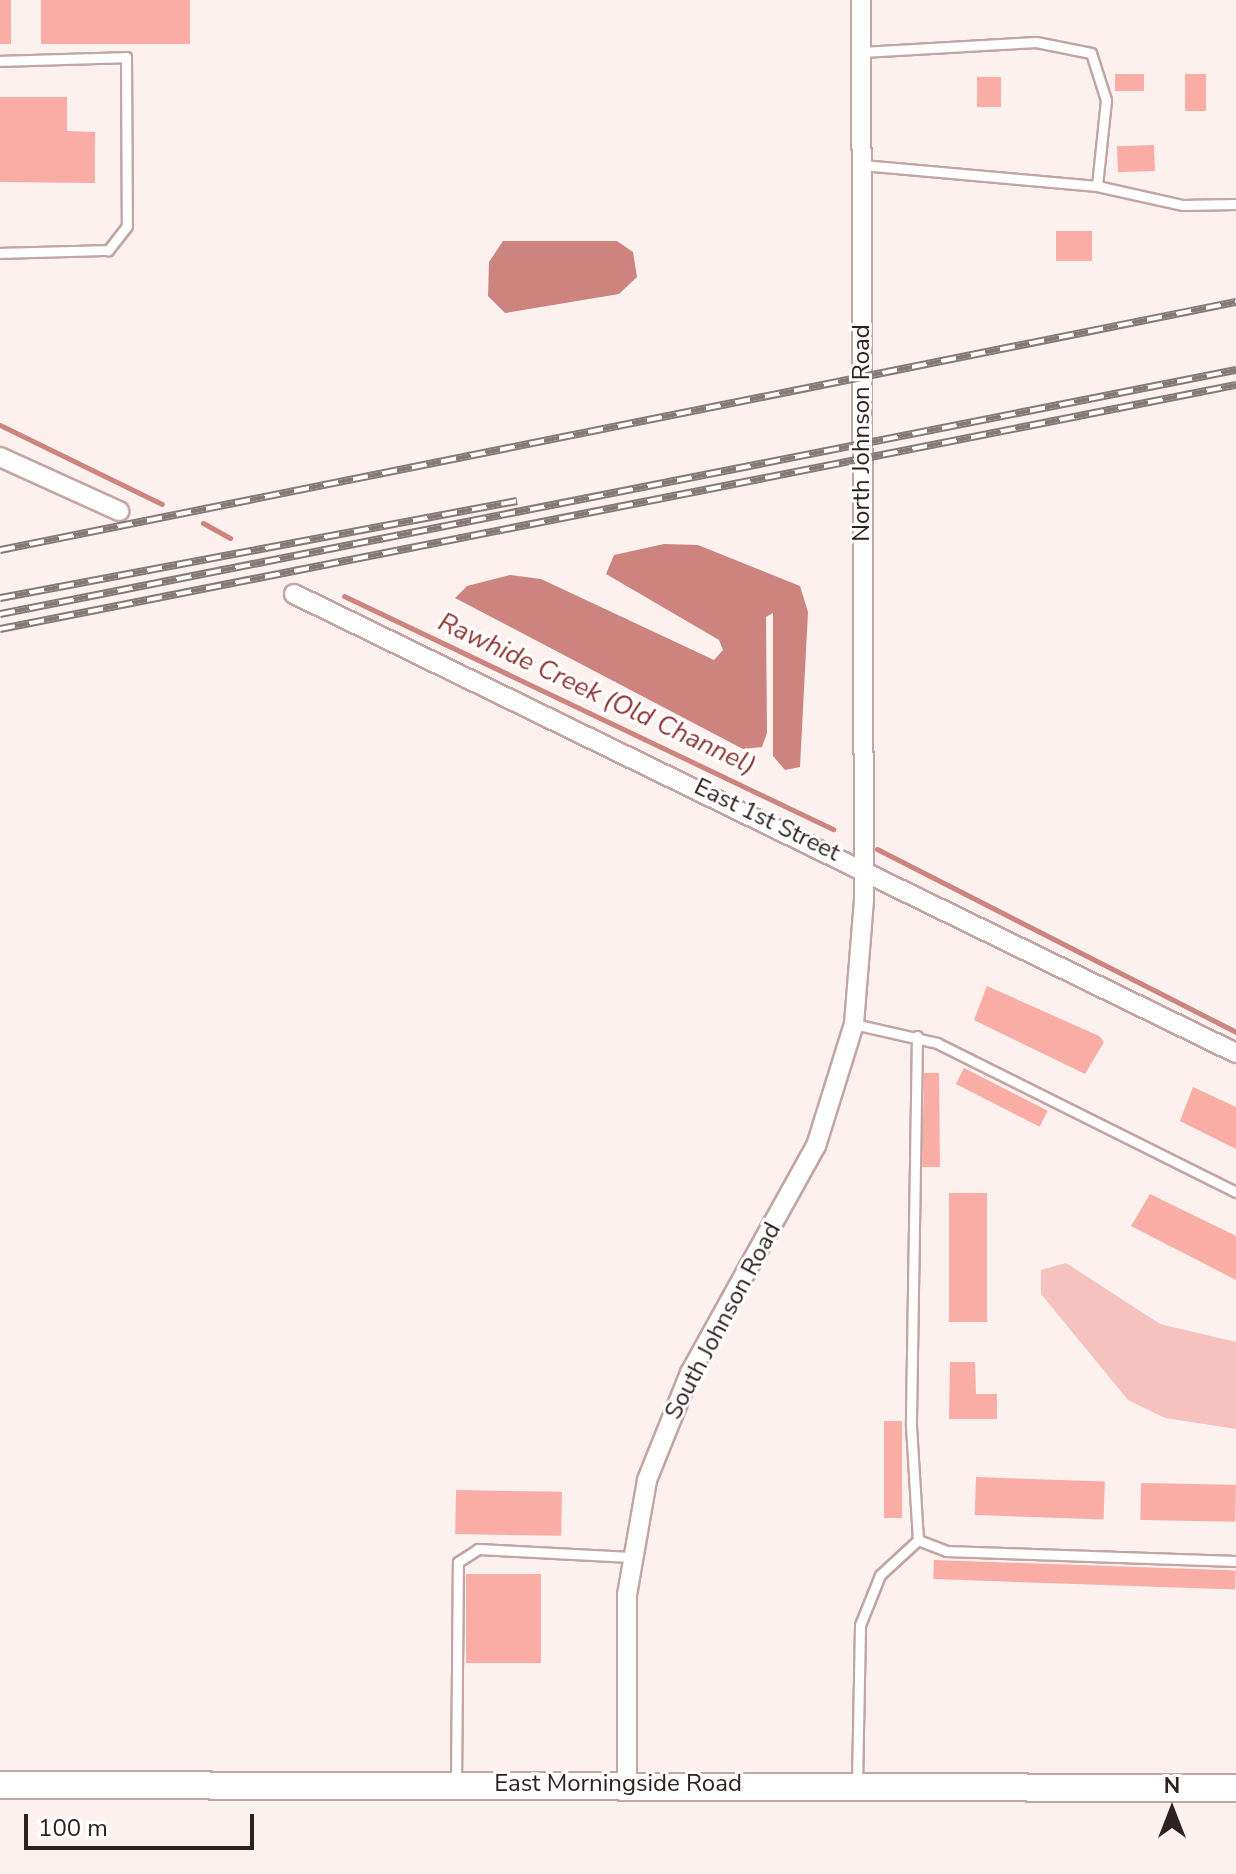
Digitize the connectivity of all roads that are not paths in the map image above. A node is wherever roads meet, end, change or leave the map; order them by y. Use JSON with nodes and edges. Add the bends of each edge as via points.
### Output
{"nodes":[{"id":1,"x":861,"y":0,"type":"edge"},
{"id":2,"x":862,"y":52,"type":"junction"},
{"id":3,"x":0,"y":61,"type":"edge"},
{"id":4,"x":862,"y":165,"type":"junction"},
{"id":5,"x":1097,"y":186,"type":"junction"},
{"id":6,"x":1236,"y":204,"type":"edge"},
{"id":7,"x":0,"y":253,"type":"edge"},
{"id":8,"x":0,"y":457,"type":"edge"},
{"id":9,"x":119,"y":511,"type":"dead end"},
{"id":10,"x":294,"y":594,"type":"dead end"},
{"id":11,"x":864,"y":867,"type":"junction"},
{"id":12,"x":854,"y":1024,"type":"junction"},
{"id":13,"x":917,"y":1036,"type":"junction"},
{"id":14,"x":1236,"y":1053,"type":"edge"},
{"id":15,"x":1236,"y":1192,"type":"edge"},
{"id":16,"x":918,"y":1540,"type":"junction"},
{"id":17,"x":631,"y":1557,"type":"junction"},
{"id":18,"x":1236,"y":1561,"type":"edge"},
{"id":19,"x":857,"y":1783,"type":"junction"},
{"id":20,"x":456,"y":1784,"type":"junction"},
{"id":21,"x":627,"y":1784,"type":"junction"},
{"id":22,"x":0,"y":1785,"type":"edge"},
{"id":23,"x":1236,"y":1788,"type":"edge"}],
"edges":[{"from":1,"to":2,"type":"street","name":"North Johnson Road"},
{"from":2,"to":4,"type":"street","name":"North Johnson Road"},
{"from":2,"to":5,"type":"lane","via":[[1036,42],[1091,53],[1106,100]]},
{"from":3,"to":7,"type":"lane","via":[[126,57],[127,226],[108,250]]},
{"from":4,"to":5,"type":"lane"},
{"from":4,"to":11,"type":"street","name":"North Johnson Road"},
{"from":5,"to":6,"type":"lane","via":[[1183,205]]},
{"from":8,"to":9,"type":"street"},
{"from":10,"to":11,"type":"street","name":"East 1st Street"},
{"from":11,"to":12,"type":"street","name":"South Johnson Road"},
{"from":11,"to":14,"type":"street","name":"East 1st Street"},
{"from":12,"to":13,"type":"lane"},
{"from":12,"to":17,"type":"street","name":"South Johnson Road","via":[[816,1146],[665,1428]]},
{"from":13,"to":15,"type":"lane"},
{"from":13,"to":16,"type":"lane","via":[[911,1426]]},
{"from":16,"to":18,"type":"lane","via":[[946,1551]]},
{"from":16,"to":19,"type":"lane","via":[[880,1575],[860,1625]]},
{"from":17,"to":20,"type":"lane","via":[[478,1549],[458,1562]]},
{"from":17,"to":21,"type":"street","name":"South Johnson Road"},
{"from":19,"to":21,"type":"street","name":"East Morningside Road"},
{"from":19,"to":23,"type":"street","name":"East Morningside Road"},
{"from":20,"to":21,"type":"street","name":"East Morningside Road"},
{"from":20,"to":22,"type":"street","name":"East Morningside Road"}]}
